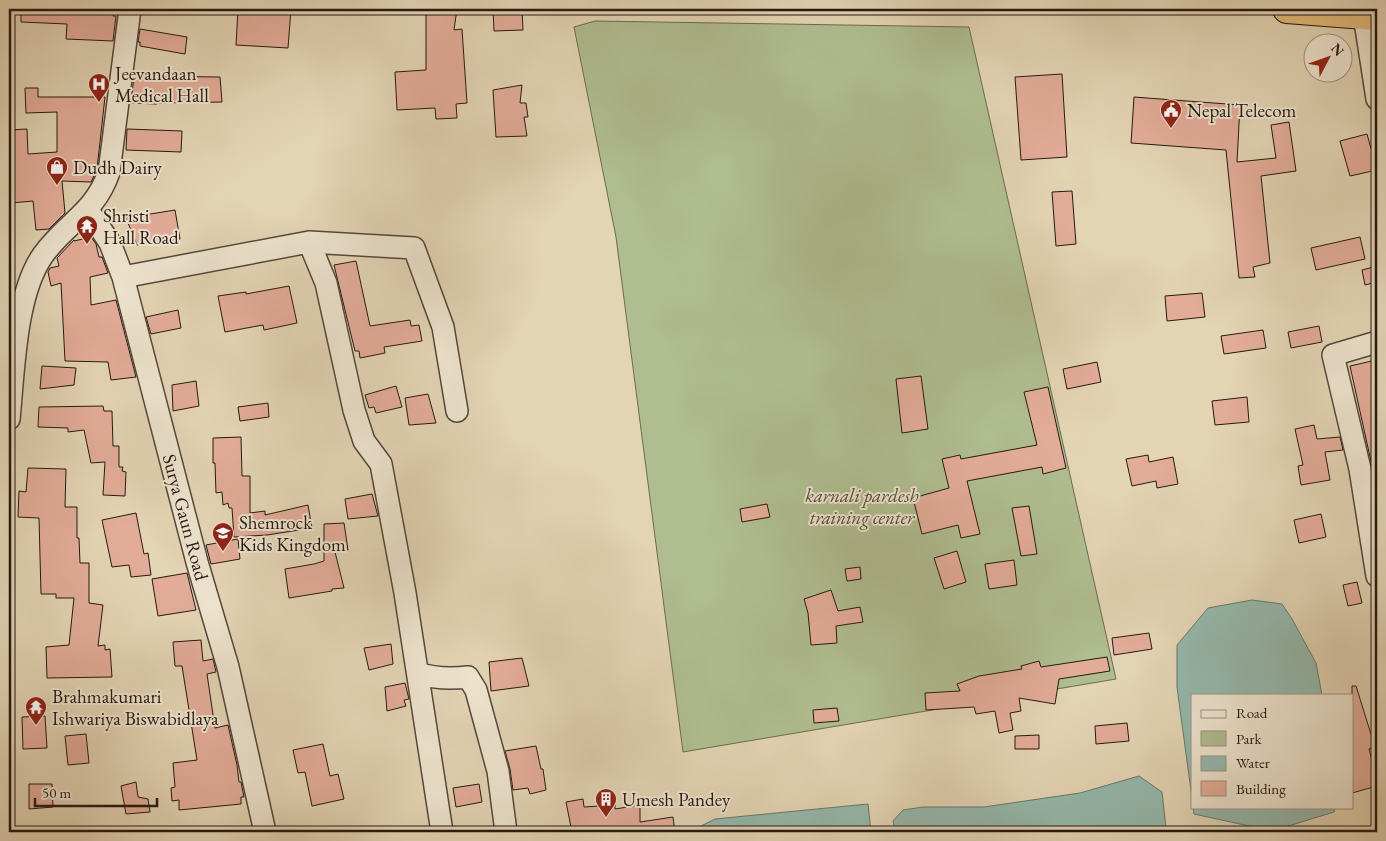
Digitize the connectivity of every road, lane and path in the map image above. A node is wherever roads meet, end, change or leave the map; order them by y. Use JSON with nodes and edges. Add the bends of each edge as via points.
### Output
{"nodes":[{"id":1,"x":130,"y":9,"type":"edge"},
{"id":2,"x":1287,"y":9,"type":"edge"},
{"id":3,"x":1371,"y":15,"type":"edge"},
{"id":4,"x":1377,"y":99,"type":"edge"},
{"id":5,"x":88,"y":210,"type":"junction"},
{"id":6,"x":309,"y":242,"type":"junction"},
{"id":7,"x":123,"y":277,"type":"junction"},
{"id":8,"x":1377,"y":342,"type":"edge"},
{"id":9,"x":456,"y":411,"type":"dead end"},
{"id":10,"x":9,"y":419,"type":"edge"},
{"id":11,"x":1377,"y":576,"type":"edge"},
{"id":12,"x":418,"y":673,"type":"junction"},
{"id":13,"x":265,"y":832,"type":"edge"},
{"id":14,"x":442,"y":832,"type":"edge"},
{"id":15,"x":506,"y":832,"type":"edge"}],
"edges":[{"from":1,"to":5,"type":"street","via":[[108,172],[104,186]]},
{"from":2,"to":3,"type":"highway"},
{"from":3,"to":4,"type":"street"},
{"from":5,"to":7,"type":"street","name":"Surya Gaun Road","via":[[110,243]]},
{"from":5,"to":10,"type":"street","via":[[57,238],[30,278],[20,320]]},
{"from":6,"to":7,"type":"street"},
{"from":6,"to":9,"type":"street","via":[[414,248],[443,327]]},
{"from":6,"to":12,"type":"street","via":[[326,283],[364,441],[381,464]]},
{"from":7,"to":13,"type":"street","name":"Surya Gaun Road","via":[[197,562],[228,667]]},
{"from":8,"to":11,"type":"street","via":[[1333,355],[1360,469]]},
{"from":12,"to":14,"type":"street"},
{"from":12,"to":15,"type":"street","via":[[449,679],[468,677],[476,690],[498,771]]}]}
